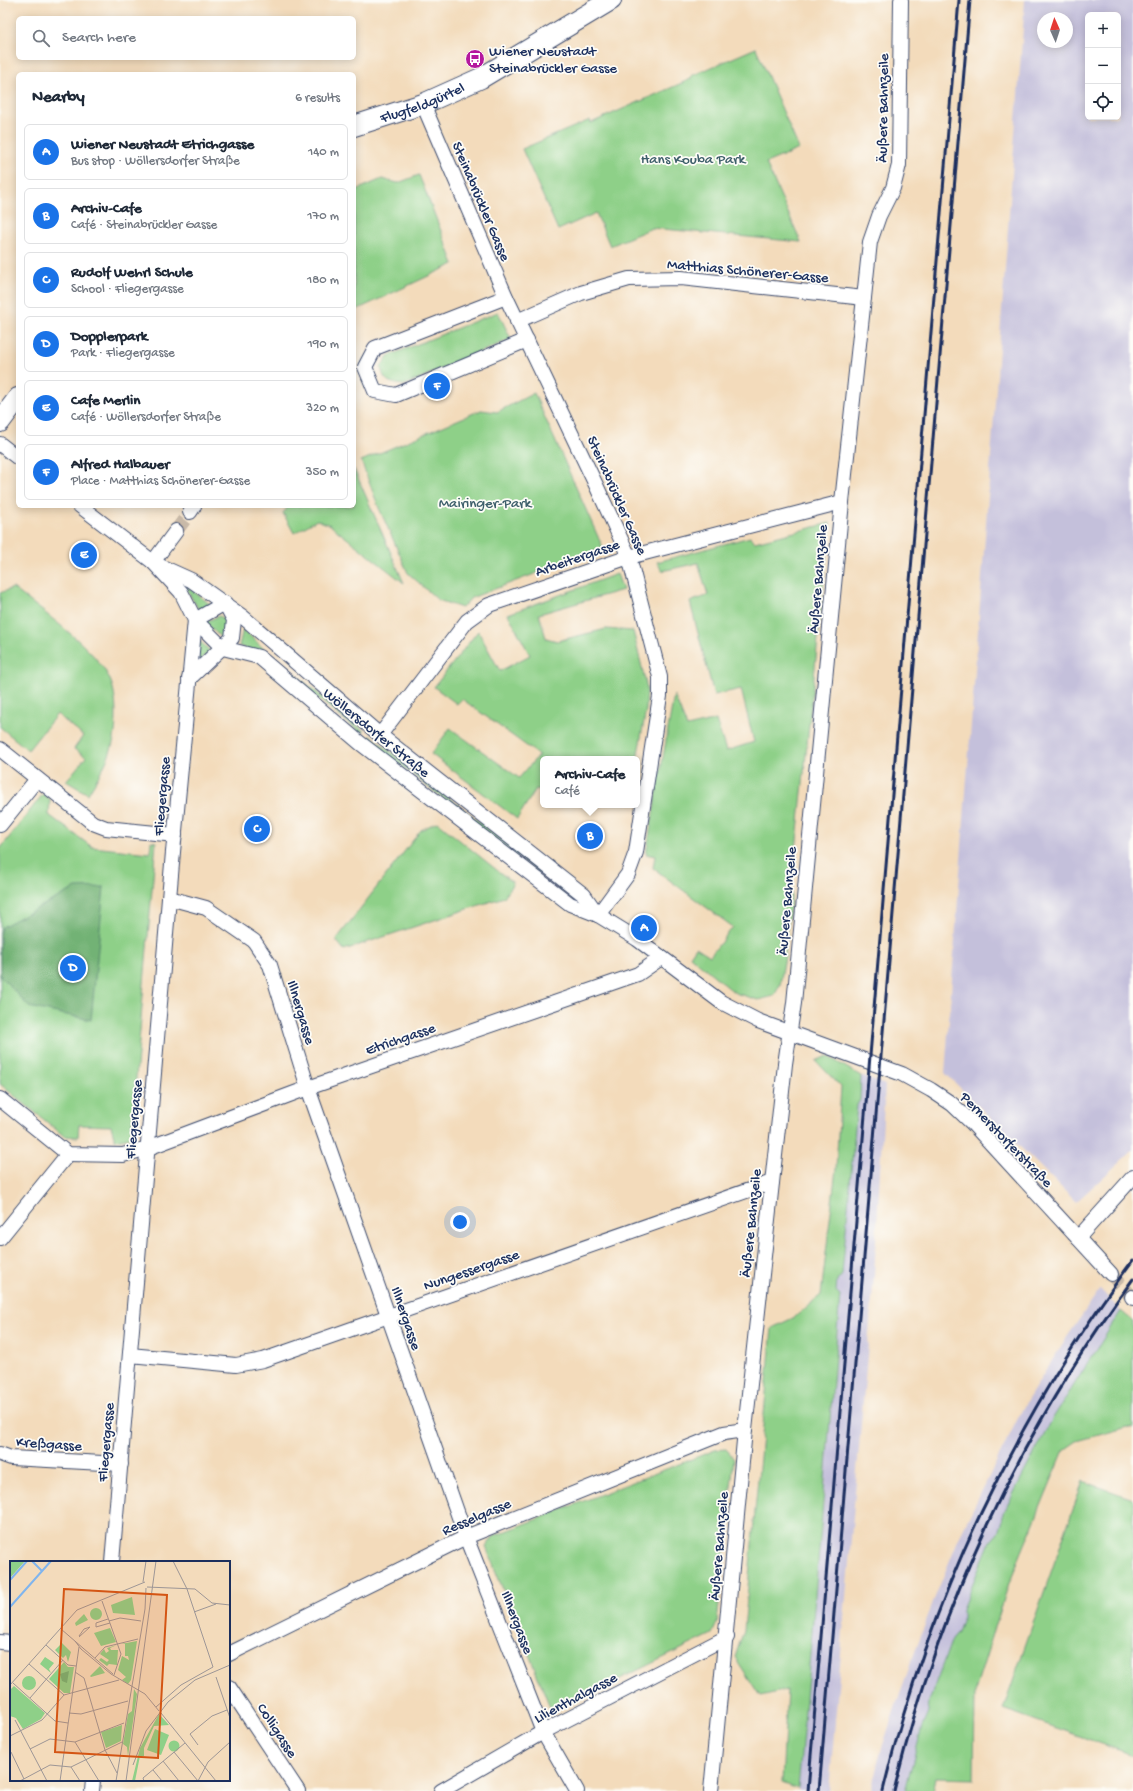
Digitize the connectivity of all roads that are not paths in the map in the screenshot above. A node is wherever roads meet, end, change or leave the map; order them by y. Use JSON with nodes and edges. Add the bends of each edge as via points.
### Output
{"nodes":[{"id":1,"x":611,"y":0,"type":"edge"},
{"id":2,"x":895,"y":0,"type":"edge"},
{"id":3,"x":901,"y":0,"type":"edge"},
{"id":4,"x":900,"y":19,"type":"junction"},
{"id":5,"x":423,"y":104,"type":"junction"},
{"id":6,"x":356,"y":125,"type":"edge"},
{"id":7,"x":506,"y":298,"type":"junction"},
{"id":8,"x":864,"y":298,"type":"junction"},
{"id":9,"x":517,"y":321,"type":"junction"},
{"id":10,"x":527,"y":340,"type":"junction"},
{"id":11,"x":16,"y":401,"type":"edge"},
{"id":12,"x":0,"y":422,"type":"edge"},
{"id":13,"x":0,"y":444,"type":"edge"},
{"id":14,"x":16,"y":456,"type":"edge"},
{"id":15,"x":842,"y":502,"type":"junction"},
{"id":16,"x":83,"y":508,"type":"edge"},
{"id":17,"x":176,"y":531,"type":"tunnel mouth"},
{"id":18,"x":629,"y":557,"type":"junction"},
{"id":19,"x":152,"y":562,"type":"junction"},
{"id":20,"x":225,"y":603,"type":"junction"},
{"id":21,"x":195,"y":620,"type":"junction"},
{"id":22,"x":223,"y":648,"type":"junction"},
{"id":23,"x":190,"y":679,"type":"junction"},
{"id":24,"x":380,"y":735,"type":"junction"},
{"id":25,"x":0,"y":749,"type":"edge"},
{"id":26,"x":37,"y":779,"type":"junction"},
{"id":27,"x":0,"y":825,"type":"edge"},
{"id":28,"x":175,"y":835,"type":"junction"},
{"id":29,"x":169,"y":898,"type":"junction"},
{"id":30,"x":598,"y":915,"type":"junction"},
{"id":31,"x":661,"y":958,"type":"junction"},
{"id":32,"x":789,"y":1033,"type":"junction"},
{"id":33,"x":308,"y":1088,"type":"junction"},
{"id":34,"x":0,"y":1099,"type":"edge"},
{"id":35,"x":148,"y":1148,"type":"junction"},
{"id":36,"x":68,"y":1154,"type":"junction"},
{"id":37,"x":1133,"y":1177,"type":"edge"},
{"id":38,"x":772,"y":1182,"type":"junction"},
{"id":39,"x":0,"y":1238,"type":"edge"},
{"id":40,"x":1078,"y":1238,"type":"junction"},
{"id":41,"x":1111,"y":1274,"type":"tunnel mouth"},
{"id":42,"x":388,"y":1315,"type":"junction"},
{"id":43,"x":130,"y":1355,"type":"junction"},
{"id":44,"x":745,"y":1430,"type":"junction"},
{"id":45,"x":0,"y":1454,"type":"edge"},
{"id":46,"x":120,"y":1464,"type":"junction"},
{"id":47,"x":466,"y":1537,"type":"junction"},
{"id":48,"x":112,"y":1561,"type":"edge"},
{"id":49,"x":726,"y":1637,"type":"junction"},
{"id":50,"x":0,"y":1642,"type":"edge"},
{"id":51,"x":10,"y":1643,"type":"edge"},
{"id":52,"x":230,"y":1654,"type":"edge"},
{"id":53,"x":230,"y":1689,"type":"edge"},
{"id":54,"x":543,"y":1732,"type":"junction"},
{"id":55,"x":93,"y":1781,"type":"edge"},
{"id":56,"x":92,"y":1791,"type":"edge"},
{"id":57,"x":298,"y":1791,"type":"edge"},
{"id":58,"x":441,"y":1791,"type":"edge"},
{"id":59,"x":577,"y":1791,"type":"edge"},
{"id":60,"x":710,"y":1791,"type":"edge"}],
"edges":[{"from":1,"to":5,"type":"street","name":"Flugfeldgürtel","via":[[481,78]]},
{"from":2,"to":4,"type":"street","name":"Äußere Bahnzeile"},
{"from":3,"to":4,"type":"street","name":"Äußere Bahnzeile"},
{"from":4,"to":8,"type":"street","name":"Äußere Bahnzeile","via":[[899,165],[893,188],[878,216],[870,242]]},
{"from":5,"to":6,"type":"street","name":"Flugfeldgürtel"},
{"from":5,"to":7,"type":"street","name":"Steinabrückler Gasse"},
{"from":7,"to":9,"type":"street","name":"Steinabrückler Gasse"},
{"from":7,"to":10,"type":"street","via":[[374,348],[365,367],[375,391],[396,395]]},
{"from":8,"to":9,"type":"street","name":"Matthias Schönerer-Gasse","via":[[681,278],[629,279],[581,293]]},
{"from":8,"to":15,"type":"street","name":"Äußere Bahnzeile"},
{"from":9,"to":10,"type":"street","name":"Steinabrückler Gasse"},
{"from":10,"to":18,"type":"street","name":"Steinabrückler Gasse"},
{"from":11,"to":12,"type":"street"},
{"from":13,"to":14,"type":"street"},
{"from":15,"to":18,"type":"street","name":"Arbeitergasse"},
{"from":15,"to":32,"type":"street","name":"Äußere Bahnzeile","via":[[794,1004]]},
{"from":16,"to":19,"type":"street","name":"Wöllersdorfer Straße"},
{"from":17,"to":19,"type":"street"},
{"from":18,"to":24,"type":"street","name":"Arbeitergasse","via":[[489,605],[467,621]]},
{"from":18,"to":30,"type":"street","name":"Steinabrückler Gasse","via":[[660,677],[660,696],[636,852],[628,874]]},
{"from":19,"to":20,"type":"street","name":"Wöllersdorfer Straße","via":[[191,580]]},
{"from":19,"to":21,"type":"street","name":"Wöllersdorfer Straße","via":[[181,592]]},
{"from":20,"to":21,"type":"street"},
{"from":20,"to":22,"type":"street","via":[[234,620],[232,638]]},
{"from":20,"to":24,"type":"street","name":"Wöllersdorfer Straße"},
{"from":21,"to":22,"type":"street","name":"Wöllersdorfer Straße"},
{"from":21,"to":23,"type":"street","name":"Fliegergasse"},
{"from":22,"to":23,"type":"street"},
{"from":22,"to":30,"type":"street","name":"Wöllersdorfer Straße","via":[[258,657],[360,743],[570,904]]},
{"from":23,"to":28,"type":"street","name":"Fliegergasse"},
{"from":24,"to":30,"type":"street","name":"Wöllersdorfer Straße","via":[[584,895]]},
{"from":25,"to":26,"type":"street"},
{"from":26,"to":27,"type":"street"},
{"from":26,"to":28,"type":"street","via":[[93,823],[106,828]]},
{"from":28,"to":29,"type":"street","name":"Fliegergasse"},
{"from":29,"to":33,"type":"street","name":"Illnergasse","via":[[206,908],[254,941],[270,964]]},
{"from":29,"to":35,"type":"street","name":"Fliegergasse"},
{"from":30,"to":31,"type":"street","name":"Wöllersdorfer Straße"},
{"from":31,"to":32,"type":"street","name":"Wöllersdorfer Straße","via":[[721,1002]]},
{"from":31,"to":33,"type":"street","name":"Etrichgasse","via":[[638,974]]},
{"from":32,"to":38,"type":"street","name":"Äußere Bahnzeile"},
{"from":32,"to":40,"type":"street","name":"Pernerstorferstraße","via":[[902,1074],[952,1104]]},
{"from":33,"to":35,"type":"street","name":"Etrichgasse"},
{"from":33,"to":42,"type":"street","name":"Illnergasse"},
{"from":34,"to":36,"type":"street"},
{"from":35,"to":36,"type":"street","name":"Etrichgasse","via":[[123,1155]]},
{"from":35,"to":43,"type":"street","name":"Fliegergasse"},
{"from":36,"to":39,"type":"street"},
{"from":37,"to":40,"type":"street"},
{"from":38,"to":42,"type":"street","name":"Nungessergasse"},
{"from":38,"to":44,"type":"street","name":"Äußere Bahnzeile"},
{"from":40,"to":41,"type":"street","name":"Pernerstorferstraße"},
{"from":42,"to":43,"type":"street","name":"Nungessergasse","via":[[263,1360],[236,1365]]},
{"from":42,"to":47,"type":"street","name":"Illnergasse"},
{"from":43,"to":46,"type":"street","name":"Fliegergasse"},
{"from":44,"to":47,"type":"street","name":"Resselgasse","via":[[724,1433]]},
{"from":44,"to":49,"type":"street","name":"Äußere Bahnzeile"},
{"from":45,"to":46,"type":"street","name":"Kreßgasse","via":[[11,1458]]},
{"from":46,"to":48,"type":"street","name":"Fliegergasse"},
{"from":47,"to":52,"type":"street","name":"Resselgasse"},
{"from":47,"to":54,"type":"street","name":"Illnergasse"},
{"from":49,"to":54,"type":"street","name":"Lilienthalgasse"},
{"from":49,"to":60,"type":"street","name":"Äußere Bahnzeile"},
{"from":50,"to":51,"type":"street"},
{"from":53,"to":57,"type":"street","name":"Colligasse"},
{"from":54,"to":58,"type":"street","name":"Lilienthalgasse"},
{"from":54,"to":59,"type":"street","name":"Illnergasse"},
{"from":55,"to":56,"type":"street"}]}
